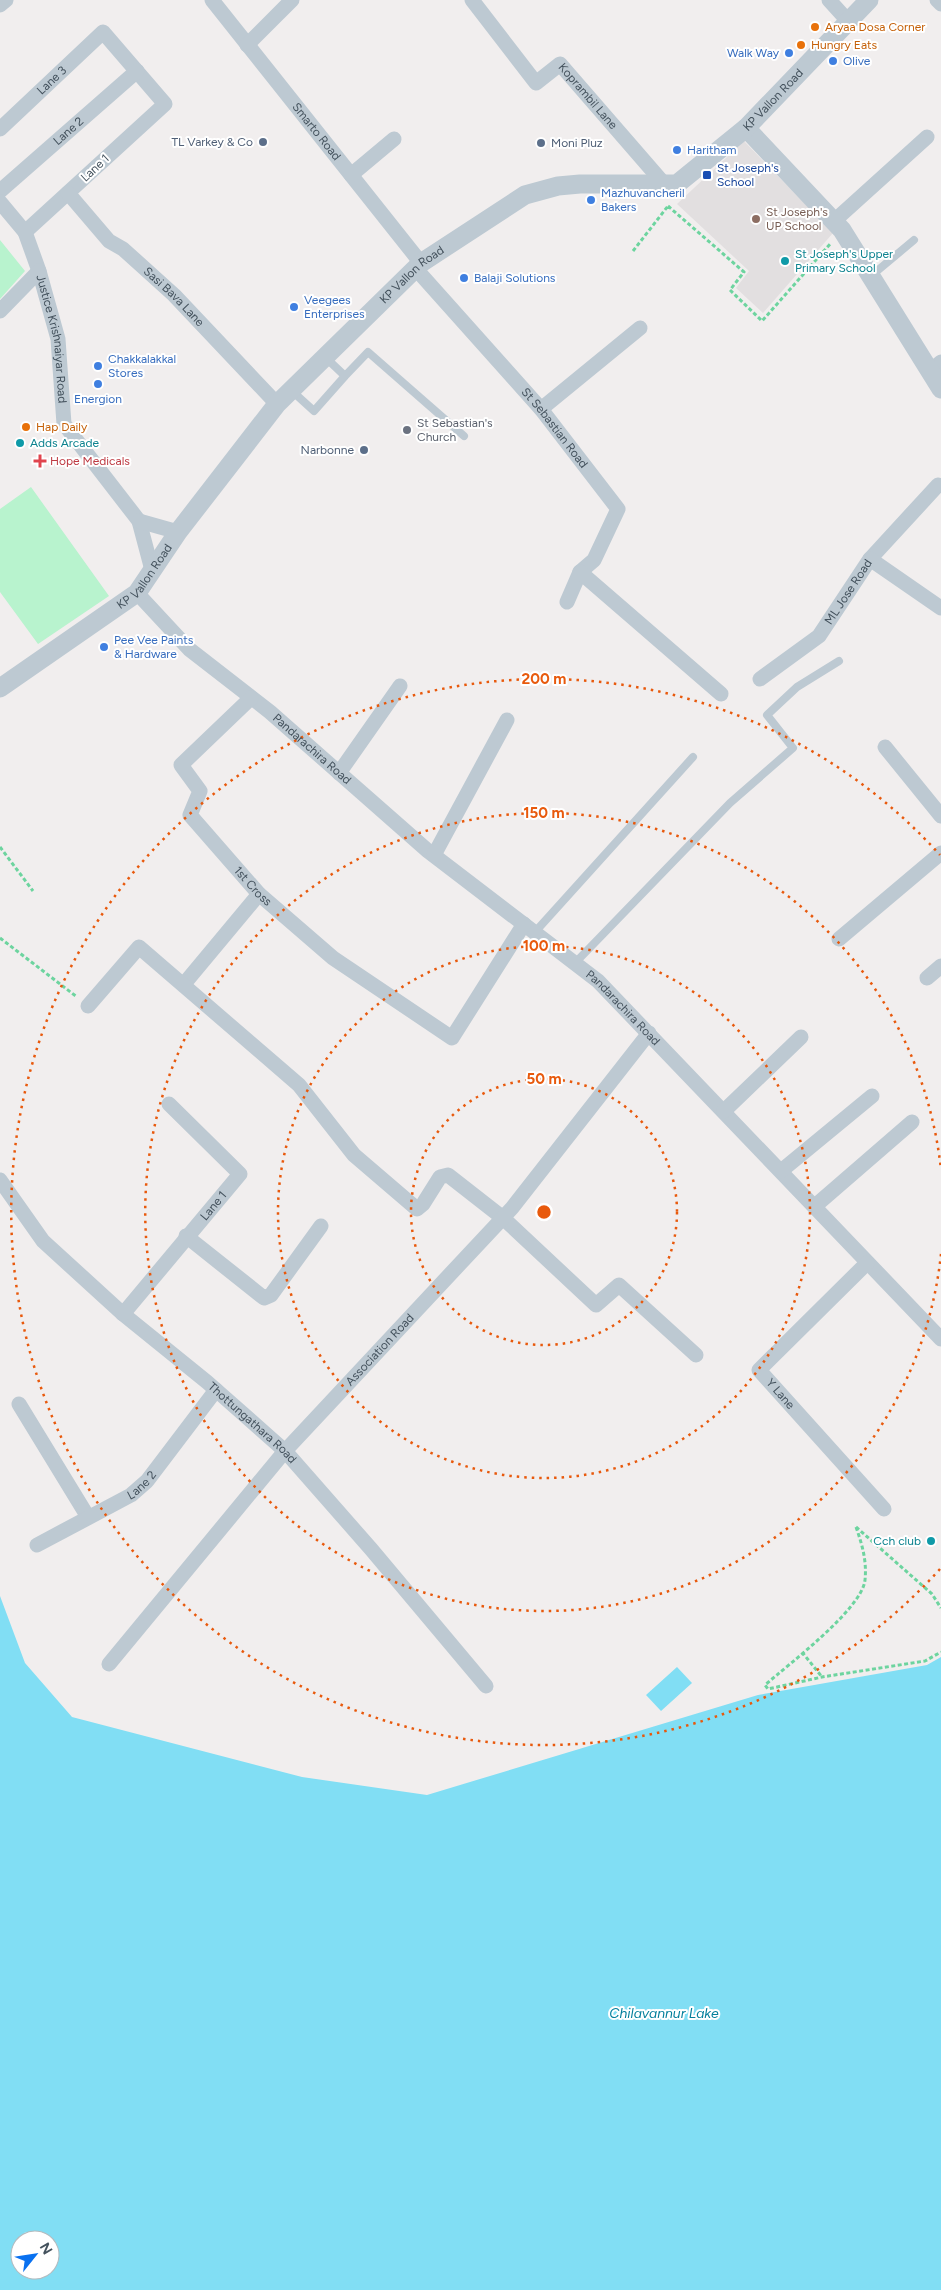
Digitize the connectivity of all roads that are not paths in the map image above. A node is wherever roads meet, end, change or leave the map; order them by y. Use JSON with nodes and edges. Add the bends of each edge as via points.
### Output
{"nodes":[{"id":1,"x":6,"y":0,"type":"edge"},
{"id":2,"x":212,"y":0,"type":"edge"},
{"id":3,"x":292,"y":0,"type":"edge"},
{"id":4,"x":472,"y":0,"type":"edge"},
{"id":5,"x":828,"y":0,"type":"edge"},
{"id":6,"x":869,"y":0,"type":"edge"},
{"id":7,"x":937,"y":0,"type":"edge"},
{"id":8,"x":941,"y":4,"type":"edge"},
{"id":9,"x":0,"y":5,"type":"edge"},
{"id":10,"x":848,"y":20,"type":"junction"},
{"id":11,"x":247,"y":45,"type":"junction"},
{"id":12,"x":137,"y":71,"type":"junction"},
{"id":13,"x":746,"y":128,"type":"junction"},
{"id":14,"x":0,"y":129,"type":"edge"},
{"id":15,"x":927,"y":137,"type":"dead end"},
{"id":16,"x":394,"y":139,"type":"dead end"},
{"id":17,"x":351,"y":175,"type":"junction"},
{"id":18,"x":671,"y":185,"type":"junction"},
{"id":19,"x":0,"y":191,"type":"edge"},
{"id":20,"x":68,"y":193,"type":"junction"},
{"id":21,"x":0,"y":202,"type":"edge"},
{"id":22,"x":837,"y":226,"type":"junction"},
{"id":23,"x":25,"y":232,"type":"junction"},
{"id":24,"x":914,"y":240,"type":"dead end"},
{"id":25,"x":419,"y":266,"type":"junction"},
{"id":26,"x":39,"y":271,"type":"junction"},
{"id":27,"x":871,"y":276,"type":"junction"},
{"id":28,"x":0,"y":311,"type":"edge"},
{"id":29,"x":640,"y":328,"type":"dead end"},
{"id":30,"x":324,"y":356,"type":"junction"},
{"id":31,"x":936,"y":367,"type":"edge"},
{"id":32,"x":345,"y":376,"type":"junction"},
{"id":33,"x":941,"y":388,"type":"edge"},
{"id":34,"x":291,"y":389,"type":"junction"},
{"id":35,"x":277,"y":404,"type":"junction"},
{"id":36,"x":541,"y":409,"type":"junction"},
{"id":37,"x":464,"y":436,"type":"dead end"},
{"id":38,"x":938,"y":485,"type":"dead end"},
{"id":39,"x":139,"y":521,"type":"junction"},
{"id":40,"x":178,"y":532,"type":"junction"},
{"id":41,"x":870,"y":559,"type":"junction"},
{"id":42,"x":152,"y":570,"type":"junction"},
{"id":43,"x":580,"y":572,"type":"junction"},
{"id":44,"x":138,"y":593,"type":"junction"},
{"id":45,"x":567,"y":602,"type":"dead end"},
{"id":46,"x":941,"y":608,"type":"edge"},
{"id":47,"x":838,"y":661,"type":"dead end"},
{"id":48,"x":760,"y":679,"type":"dead end"},
{"id":49,"x":400,"y":686,"type":"dead end"},
{"id":50,"x":0,"y":688,"type":"edge"},
{"id":51,"x":721,"y":694,"type":"dead end"},
{"id":52,"x":251,"y":698,"type":"junction"},
{"id":53,"x":507,"y":720,"type":"dead end"},
{"id":54,"x":885,"y":747,"type":"dead end"},
{"id":55,"x":693,"y":757,"type":"dead end"},
{"id":56,"x":339,"y":773,"type":"junction"},
{"id":57,"x":941,"y":816,"type":"edge"},
{"id":58,"x":941,"y":853,"type":"edge"},
{"id":59,"x":434,"y":855,"type":"junction"},
{"id":60,"x":258,"y":894,"type":"junction"},
{"id":61,"x":530,"y":928,"type":"junction"},
{"id":62,"x":840,"y":939,"type":"dead end"},
{"id":63,"x":575,"y":963,"type":"junction"},
{"id":64,"x":941,"y":966,"type":"edge"},
{"id":65,"x":927,"y":978,"type":"dead end"},
{"id":66,"x":184,"y":984,"type":"junction"},
{"id":67,"x":88,"y":1006,"type":"road end"},
{"id":68,"x":649,"y":1033,"type":"junction"},
{"id":69,"x":800,"y":1037,"type":"dead end"},
{"id":70,"x":872,"y":1096,"type":"dead end"},
{"id":71,"x":169,"y":1104,"type":"dead end"},
{"id":72,"x":724,"y":1111,"type":"junction"},
{"id":73,"x":912,"y":1122,"type":"dead end"},
{"id":74,"x":781,"y":1171,"type":"junction"},
{"id":75,"x":0,"y":1180,"type":"edge"},
{"id":76,"x":815,"y":1206,"type":"junction"},
{"id":77,"x":503,"y":1218,"type":"junction"},
{"id":78,"x":321,"y":1226,"type":"dead end"},
{"id":79,"x":186,"y":1236,"type":"junction"},
{"id":80,"x":867,"y":1263,"type":"junction"},
{"id":81,"x":123,"y":1314,"type":"junction"},
{"id":82,"x":941,"y":1339,"type":"edge"},
{"id":83,"x":696,"y":1355,"type":"dead end"},
{"id":84,"x":216,"y":1390,"type":"junction"},
{"id":85,"x":19,"y":1404,"type":"dead end"},
{"id":86,"x":285,"y":1451,"type":"junction"},
{"id":87,"x":884,"y":1509,"type":"dead end"},
{"id":88,"x":88,"y":1517,"type":"junction"},
{"id":89,"x":37,"y":1545,"type":"dead end"},
{"id":90,"x":109,"y":1664,"type":"dead end"},
{"id":91,"x":486,"y":1686,"type":"dead end"}],
"edges":[{"from":1,"to":9,"type":"street"},
{"from":2,"to":11,"type":"street","name":"Smarto Road"},
{"from":3,"to":11,"type":"street"},
{"from":4,"to":18,"type":"street","name":"Koprambil Lane","via":[[536,83],[560,64]]},
{"from":5,"to":10,"type":"street"},
{"from":6,"to":10,"type":"street","name":"KP Vallon Road"},
{"from":7,"to":8,"type":"street"},
{"from":10,"to":13,"type":"street","name":"KP Vallon Road"},
{"from":11,"to":17,"type":"street","name":"Smarto Road"},
{"from":12,"to":14,"type":"street","name":"Lane 3","via":[[104,32]]},
{"from":12,"to":19,"type":"street","name":"Lane 2"},
{"from":12,"to":20,"type":"street","name":"Lane 1","via":[[165,104]]},
{"from":13,"to":18,"type":"street","name":"KP Vallon Road"},
{"from":13,"to":22,"type":"street"},
{"from":15,"to":22,"type":"street"},
{"from":16,"to":17,"type":"street"},
{"from":17,"to":25,"type":"street","name":"Smarto Road"},
{"from":18,"to":25,"type":"street","name":"KP Vallon Road","via":[[580,184],[524,195]]},
{"from":20,"to":23,"type":"street","name":"Lane 1"},
{"from":20,"to":35,"type":"street","name":"Sasi Bava Lane","via":[[109,241],[124,249],[174,296]]},
{"from":21,"to":23,"type":"street","name":"Justice Krishnaiyar Road"},
{"from":22,"to":27,"type":"street"},
{"from":23,"to":26,"type":"street","name":"Justice Krishnaiyar Road"},
{"from":24,"to":27,"type":"lane"},
{"from":25,"to":30,"type":"street","name":"KP Vallon Road"},
{"from":25,"to":36,"type":"street","name":"St Sebastian Road"},
{"from":26,"to":28,"type":"street"},
{"from":26,"to":39,"type":"street","name":"Justice Krishnaiyar Road","via":[[58,339],[64,424]]},
{"from":27,"to":31,"type":"street"},
{"from":29,"to":36,"type":"street"},
{"from":30,"to":32,"type":"lane"},
{"from":30,"to":34,"type":"street","name":"KP Vallon Road"},
{"from":31,"to":33,"type":"street"},
{"from":32,"to":34,"type":"lane","via":[[314,411]]},
{"from":32,"to":37,"type":"lane","via":[[368,352]]},
{"from":34,"to":35,"type":"street","name":"KP Vallon Road"},
{"from":35,"to":40,"type":"street","name":"KP Vallon Road"},
{"from":36,"to":43,"type":"street","name":"St Sebastian Road","via":[[618,509],[594,560]]},
{"from":38,"to":41,"type":"street"},
{"from":39,"to":40,"type":"street"},
{"from":39,"to":42,"type":"street","name":"Justice Krishnaiyar Road"},
{"from":40,"to":42,"type":"street","name":"KP Vallon Road"},
{"from":41,"to":46,"type":"street","name":"ML Jose Road"},
{"from":41,"to":48,"type":"street","name":"ML Jose Road","via":[[819,636]]},
{"from":42,"to":44,"type":"street","name":"KP Vallon Road"},
{"from":43,"to":45,"type":"street","name":"St Sebastian Road"},
{"from":43,"to":51,"type":"street"},
{"from":44,"to":50,"type":"street","name":"KP Vallon Road"},
{"from":44,"to":52,"type":"street","name":"Pandarachira Road","via":[[190,649]]},
{"from":47,"to":63,"type":"lane","via":[[797,687],[767,715],[793,748],[730,803]]},
{"from":49,"to":56,"type":"street"},
{"from":52,"to":56,"type":"street","name":"Pandarachira Road"},
{"from":52,"to":60,"type":"street","name":"1st Cross","via":[[181,765],[200,791],[190,815]]},
{"from":53,"to":59,"type":"street"},
{"from":54,"to":57,"type":"street"},
{"from":55,"to":61,"type":"lane"},
{"from":56,"to":59,"type":"street","name":"Pandarachira Road"},
{"from":58,"to":62,"type":"street"},
{"from":59,"to":61,"type":"street","name":"Pandarachira Road"},
{"from":60,"to":61,"type":"street","name":"1st Cross","via":[[333,958],[452,1038]]},
{"from":60,"to":66,"type":"street"},
{"from":61,"to":63,"type":"street","name":"Pandarachira Road"},
{"from":63,"to":68,"type":"street","name":"Pandarachira Road","via":[[598,981]]},
{"from":64,"to":65,"type":"street"},
{"from":66,"to":67,"type":"street","via":[[139,947]]},
{"from":66,"to":77,"type":"street","via":[[299,1085],[354,1155],[417,1209],[440,1177],[448,1175]]},
{"from":68,"to":72,"type":"street","name":"Pandarachira Road"},
{"from":68,"to":77,"type":"street","name":"Association Road"},
{"from":69,"to":72,"type":"street"},
{"from":70,"to":74,"type":"street"},
{"from":71,"to":79,"type":"street","name":"Lane 1","via":[[240,1174]]},
{"from":72,"to":74,"type":"street","name":"Pandarachira Road"},
{"from":73,"to":76,"type":"street"},
{"from":74,"to":76,"type":"street","name":"Pandarachira Road"},
{"from":75,"to":81,"type":"street","name":"Thottungathara Road","via":[[43,1241]]},
{"from":76,"to":80,"type":"street","name":"Pandarachira Road"},
{"from":77,"to":83,"type":"street","via":[[596,1305],[619,1285]]},
{"from":77,"to":86,"type":"street","name":"Association Road"},
{"from":78,"to":79,"type":"street","via":[[270,1295],[264,1298]]},
{"from":79,"to":81,"type":"street","name":"Lane 1"},
{"from":80,"to":82,"type":"street","name":"Pandarachira Road"},
{"from":80,"to":87,"type":"street","name":"Y Lane","via":[[759,1370]]},
{"from":81,"to":84,"type":"street","name":"Thottungathara Road"},
{"from":84,"to":86,"type":"street","name":"Thottungathara Road"},
{"from":84,"to":88,"type":"street","name":"Lane 2","via":[[147,1481],[131,1495]]},
{"from":85,"to":88,"type":"street"},
{"from":86,"to":90,"type":"street","name":"Association Road"},
{"from":86,"to":91,"type":"street","name":"Thottungathara Road"},
{"from":88,"to":89,"type":"street","name":"Lane 2"}]}
